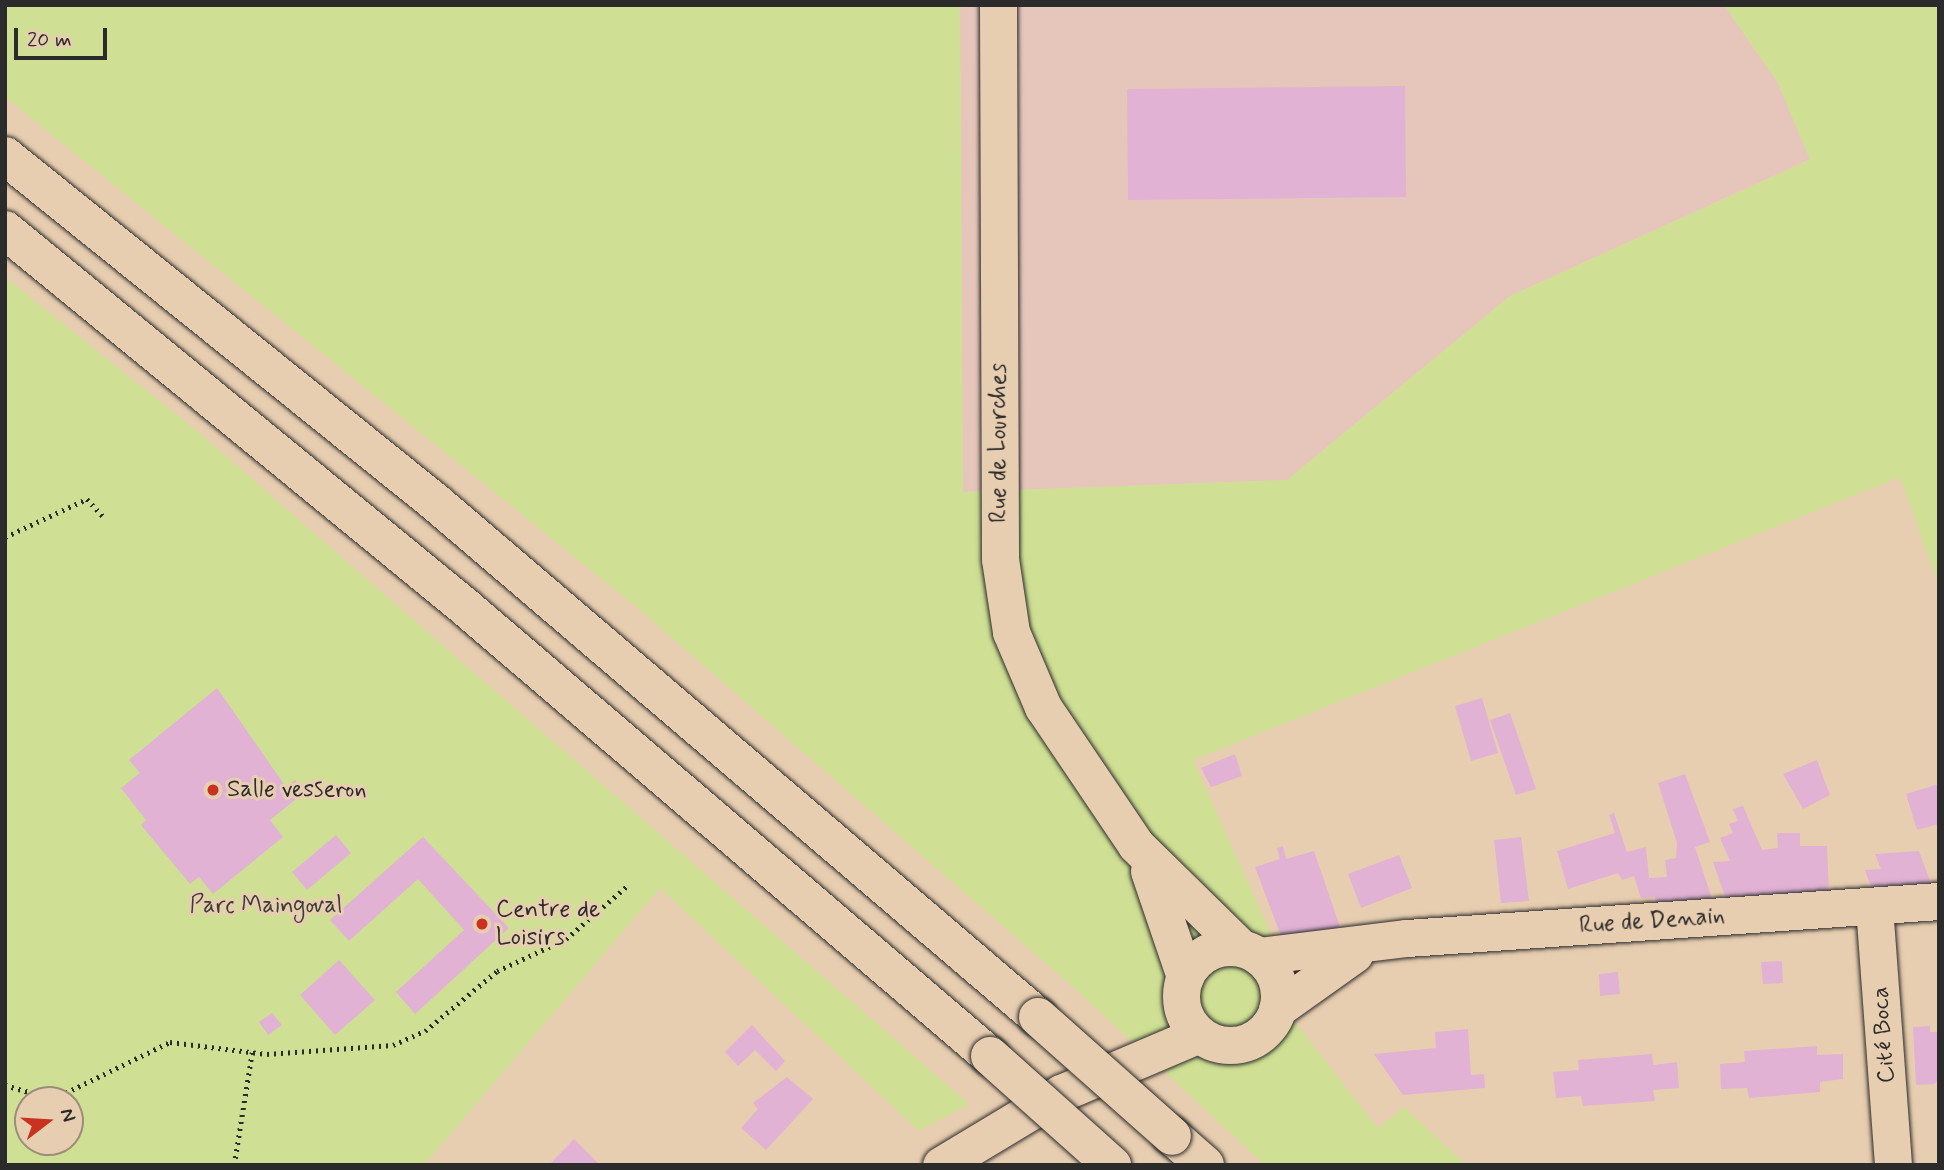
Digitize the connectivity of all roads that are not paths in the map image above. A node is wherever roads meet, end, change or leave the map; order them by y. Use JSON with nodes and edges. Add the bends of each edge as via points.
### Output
{"nodes":[{"id":1,"x":998,"y":5,"type":"edge"},
{"id":2,"x":5,"y":156,"type":"edge"},
{"id":3,"x":5,"y":230,"type":"edge"},
{"id":4,"x":1136,"y":845,"type":"junction"},
{"id":5,"x":1939,"y":901,"type":"edge"},
{"id":6,"x":1874,"y":906,"type":"junction"},
{"id":7,"x":1367,"y":946,"type":"junction"},
{"id":8,"x":1250,"y":952,"type":"junction"},
{"id":9,"x":1183,"y":984,"type":"junction"},
{"id":10,"x":1277,"y":1009,"type":"junction"},
{"id":11,"x":1199,"y":1034,"type":"junction"},
{"id":12,"x":1061,"y":1093,"type":"junction"},
{"id":13,"x":941,"y":1165,"type":"edge"},
{"id":14,"x":1112,"y":1165,"type":"edge"},
{"id":15,"x":1205,"y":1165,"type":"edge"},
{"id":16,"x":1893,"y":1165,"type":"edge"}],
"edges":[{"from":1,"to":4,"type":"street","name":"Rue de Lourches","via":[[1000,559],[1006,609],[1043,706]]},
{"from":2,"to":15,"type":"highway","bridge":true,"via":[[425,493]]},
{"from":3,"to":14,"type":"highway","bridge":true,"via":[[464,606]]},
{"from":4,"to":8,"type":"street","name":"Rue de Lourches"},
{"from":4,"to":9,"type":"street","name":"Rue de Lourches","via":[[1168,916]]},
{"from":5,"to":6,"type":"street","name":"Rue de Denain"},
{"from":6,"to":7,"type":"street","name":"Rue de Denain","via":[[1408,937]]},
{"from":6,"to":16,"type":"street","name":"Cité Boca"},
{"from":7,"to":8,"type":"street","name":"Rue de Denain"},
{"from":7,"to":10,"type":"street","name":"Rue de Denain","via":[[1317,975]]},
{"from":8,"to":9,"type":"street","via":[[1211,951]]},
{"from":8,"to":10,"type":"street","via":[[1276,979]]},
{"from":9,"to":11,"type":"street","via":[[1186,1018]]},
{"from":9,"to":12,"type":"street","via":[[1138,1036]]},
{"from":10,"to":11,"type":"street","via":[[1267,1028],[1242,1044],[1220,1044]]},
{"from":11,"to":12,"type":"street"},
{"from":12,"to":13,"type":"street"}]}
